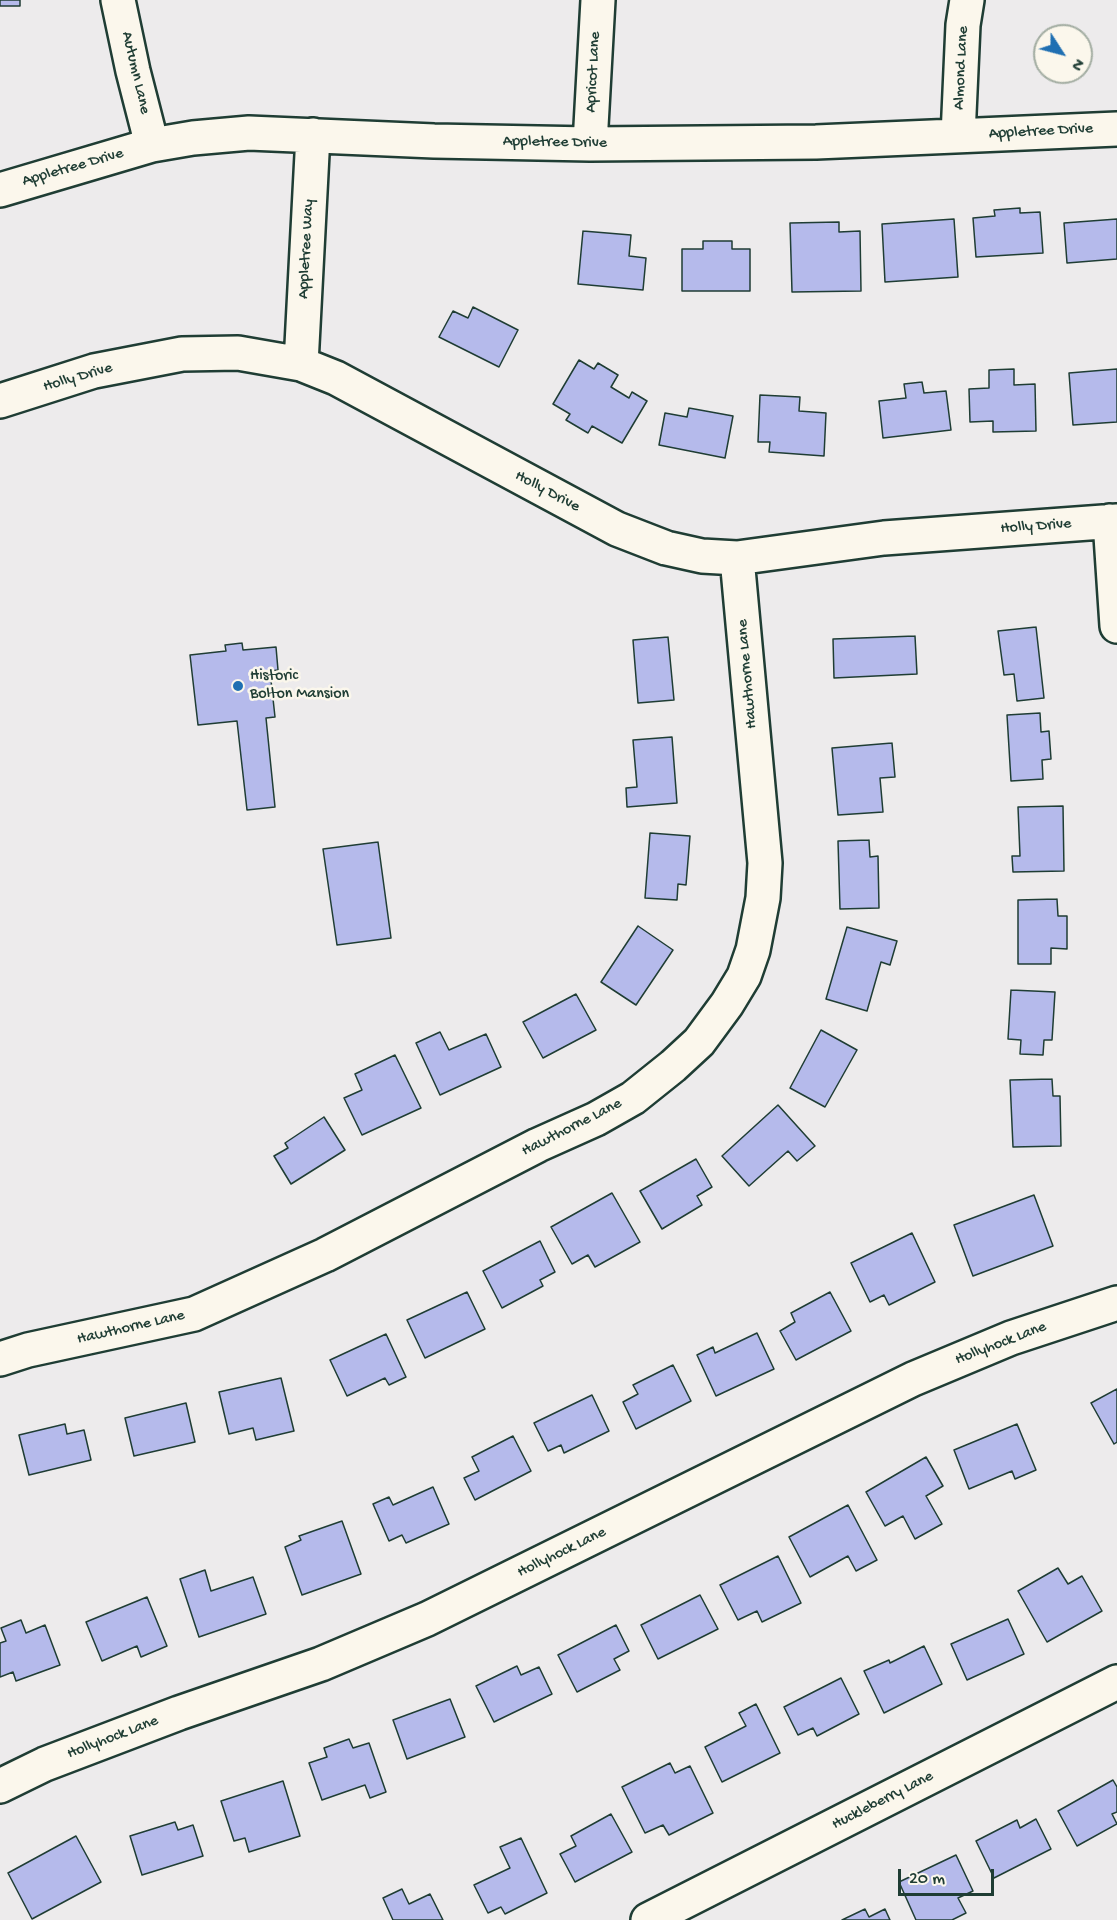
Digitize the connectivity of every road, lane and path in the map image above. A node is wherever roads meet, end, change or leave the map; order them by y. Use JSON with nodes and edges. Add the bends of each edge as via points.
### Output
{"nodes":[{"id":1,"x":118,"y":0,"type":"edge"},
{"id":2,"x":598,"y":0,"type":"edge"},
{"id":3,"x":967,"y":0,"type":"edge"},
{"id":4,"x":1117,"y":129,"type":"edge"},
{"id":5,"x":313,"y":135,"type":"junction"},
{"id":6,"x":958,"y":136,"type":"junction"},
{"id":7,"x":590,"y":144,"type":"junction"},
{"id":8,"x":152,"y":145,"type":"junction"},
{"id":9,"x":0,"y":190,"type":"edge"},
{"id":10,"x":301,"y":364,"type":"junction"},
{"id":11,"x":0,"y":401,"type":"edge"},
{"id":12,"x":1113,"y":521,"type":"edge"},
{"id":13,"x":737,"y":558,"type":"junction"},
{"id":14,"x":1117,"y":626,"type":"edge"},
{"id":15,"x":1117,"y":1303,"type":"edge"},
{"id":16,"x":0,"y":1359,"type":"edge"},
{"id":17,"x":1117,"y":1682,"type":"edge"},
{"id":18,"x":0,"y":1786,"type":"edge"},
{"id":19,"x":648,"y":1920,"type":"edge"}],
"edges":[{"from":1,"to":8,"type":"street","name":"Autumn Lane"},
{"from":2,"to":7,"type":"street","name":"Apricot Lane"},
{"from":3,"to":6,"type":"street","name":"Almond Lane"},
{"from":4,"to":6,"type":"street","name":"Appletree Drive"},
{"from":5,"to":7,"type":"street","name":"Appletree Drive"},
{"from":5,"to":8,"type":"street","name":"Appletree Drive","via":[[249,134]]},
{"from":5,"to":10,"type":"street","name":"Appletree Way"},
{"from":6,"to":7,"type":"street","name":"Appletree Drive"},
{"from":8,"to":9,"type":"street","name":"Appletree Drive"},
{"from":10,"to":11,"type":"street","name":"Holly Drive","via":[[238,353],[182,354],[94,371]]},
{"from":10,"to":13,"type":"street","name":"Holly Drive","via":[[336,378],[617,529],[666,548]]},
{"from":12,"to":13,"type":"street","name":"Holly Drive","via":[[884,538]]},
{"from":12,"to":14,"type":"street"},
{"from":13,"to":16,"type":"street","name":"Hawthorne Lane","via":[[765,863],[763,898],[744,976],[699,1042],[633,1098],[605,1114],[325,1255],[194,1314]]},
{"from":15,"to":18,"type":"street","name":"Hollyhock Lane","via":[[1011,1338],[913,1379],[427,1619],[321,1664],[56,1760]]},
{"from":17,"to":19,"type":"street","name":"Huckleberry Lane"}]}
